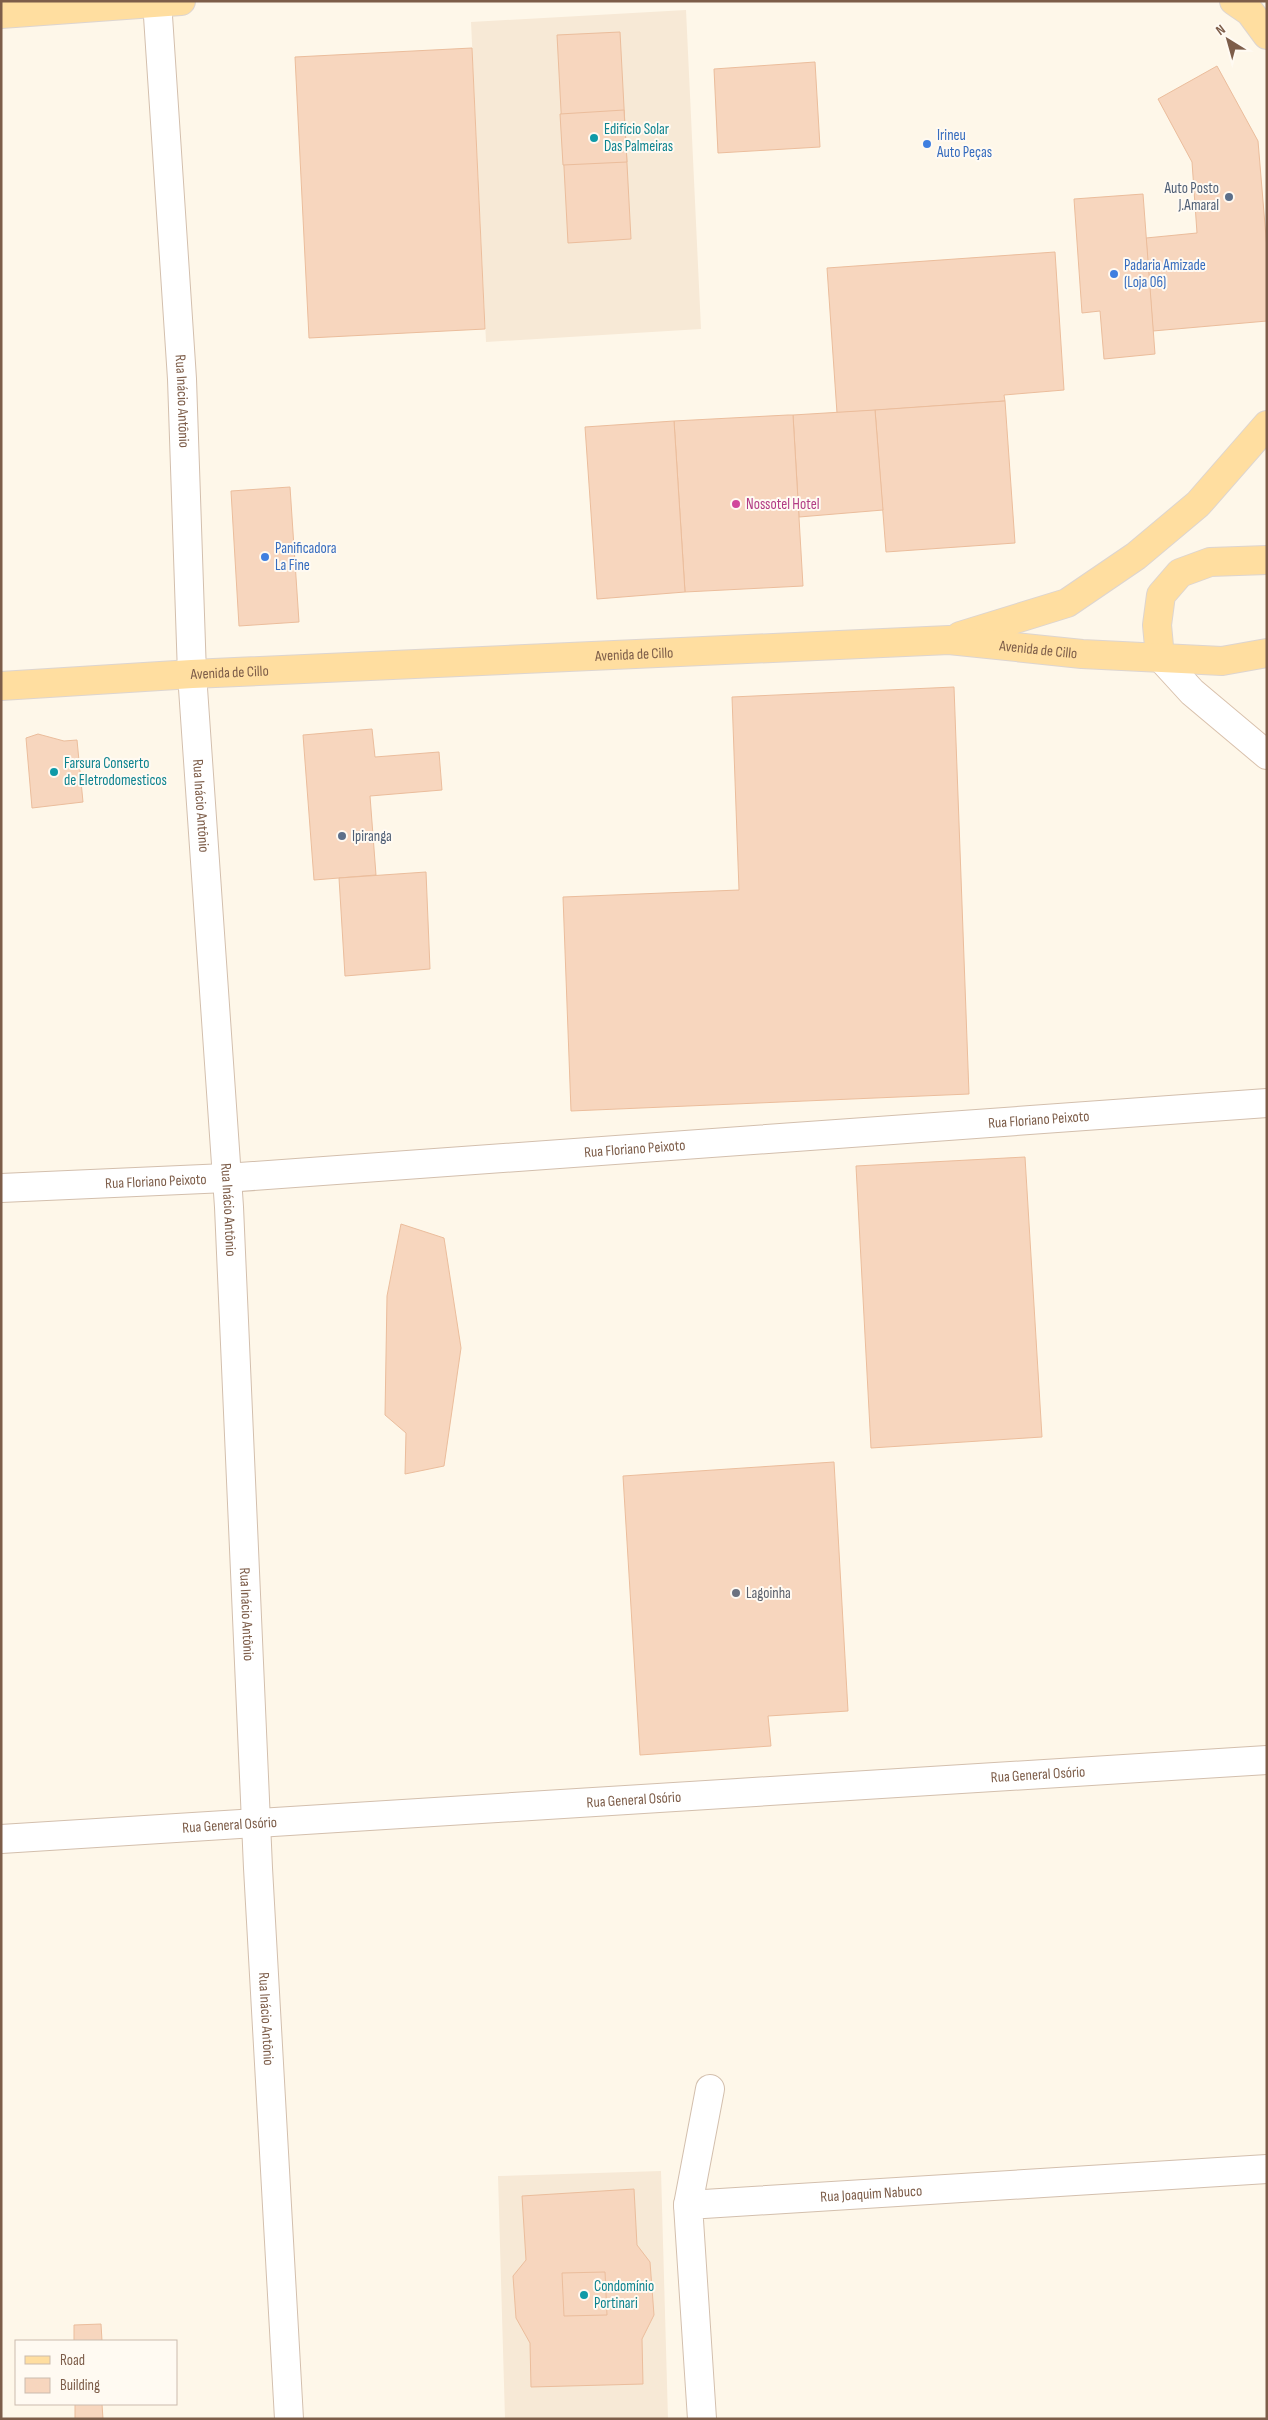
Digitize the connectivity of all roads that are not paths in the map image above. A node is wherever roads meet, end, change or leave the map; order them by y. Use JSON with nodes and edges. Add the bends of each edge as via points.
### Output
{"nodes":[{"id":1,"x":165,"y":2,"type":"edge"},
{"id":2,"x":1242,"y":5,"type":"edge"},
{"id":3,"x":1,"y":14,"type":"edge"},
{"id":4,"x":1267,"y":35,"type":"edge"},
{"id":5,"x":1267,"y":425,"type":"edge"},
{"id":6,"x":1267,"y":560,"type":"edge"},
{"id":7,"x":949,"y":640,"type":"junction"},
{"id":8,"x":1267,"y":653,"type":"edge"},
{"id":9,"x":1160,"y":658,"type":"junction"},
{"id":10,"x":192,"y":674,"type":"junction"},
{"id":11,"x":1,"y":686,"type":"edge"},
{"id":12,"x":1267,"y":755,"type":"edge"},
{"id":13,"x":1267,"y":1103,"type":"edge"},
{"id":14,"x":226,"y":1178,"type":"junction"},
{"id":15,"x":1,"y":1188,"type":"edge"},
{"id":16,"x":1267,"y":1760,"type":"edge"},
{"id":17,"x":257,"y":1823,"type":"junction"},
{"id":18,"x":1,"y":1839,"type":"edge"},
{"id":19,"x":710,"y":2089,"type":"dead end"},
{"id":20,"x":1267,"y":2169,"type":"edge"},
{"id":21,"x":688,"y":2205,"type":"junction"},
{"id":22,"x":289,"y":2419,"type":"edge"},
{"id":23,"x":702,"y":2419,"type":"edge"}],
"edges":[{"from":1,"to":3,"type":"main road"},
{"from":1,"to":10,"type":"street","name":"Rua Inácio Antônio"},
{"from":2,"to":4,"type":"main road"},
{"from":5,"to":7,"type":"main road","via":[[1198,504],[1120,567],[1067,603]]},
{"from":6,"to":9,"type":"main road","via":[[1210,562],[1180,573],[1161,595],[1157,625]]},
{"from":7,"to":9,"type":"main road","name":"Avenida de Cillo","via":[[1082,654]]},
{"from":7,"to":10,"type":"main road","name":"Avenida de Cillo"},
{"from":8,"to":9,"type":"main road","name":"Avenida de Cillo","via":[[1222,661]]},
{"from":9,"to":12,"type":"street","via":[[1192,692]]},
{"from":10,"to":11,"type":"main road","name":"Avenida de Cillo"},
{"from":10,"to":14,"type":"street","name":"Rua Inácio Antônio"},
{"from":13,"to":14,"type":"street","name":"Rua Floriano Peixoto"},
{"from":14,"to":15,"type":"street","name":"Rua Floriano Peixoto"},
{"from":14,"to":17,"type":"street","name":"Rua Inácio Antônio"},
{"from":16,"to":17,"type":"street","name":"Rua General Osório"},
{"from":17,"to":18,"type":"street","name":"Rua General Osório"},
{"from":17,"to":22,"type":"street","name":"Rua Inácio Antônio"},
{"from":19,"to":21,"type":"street"},
{"from":20,"to":21,"type":"street","name":"Rua Joaquim Nabuco"},
{"from":21,"to":23,"type":"street"}]}
